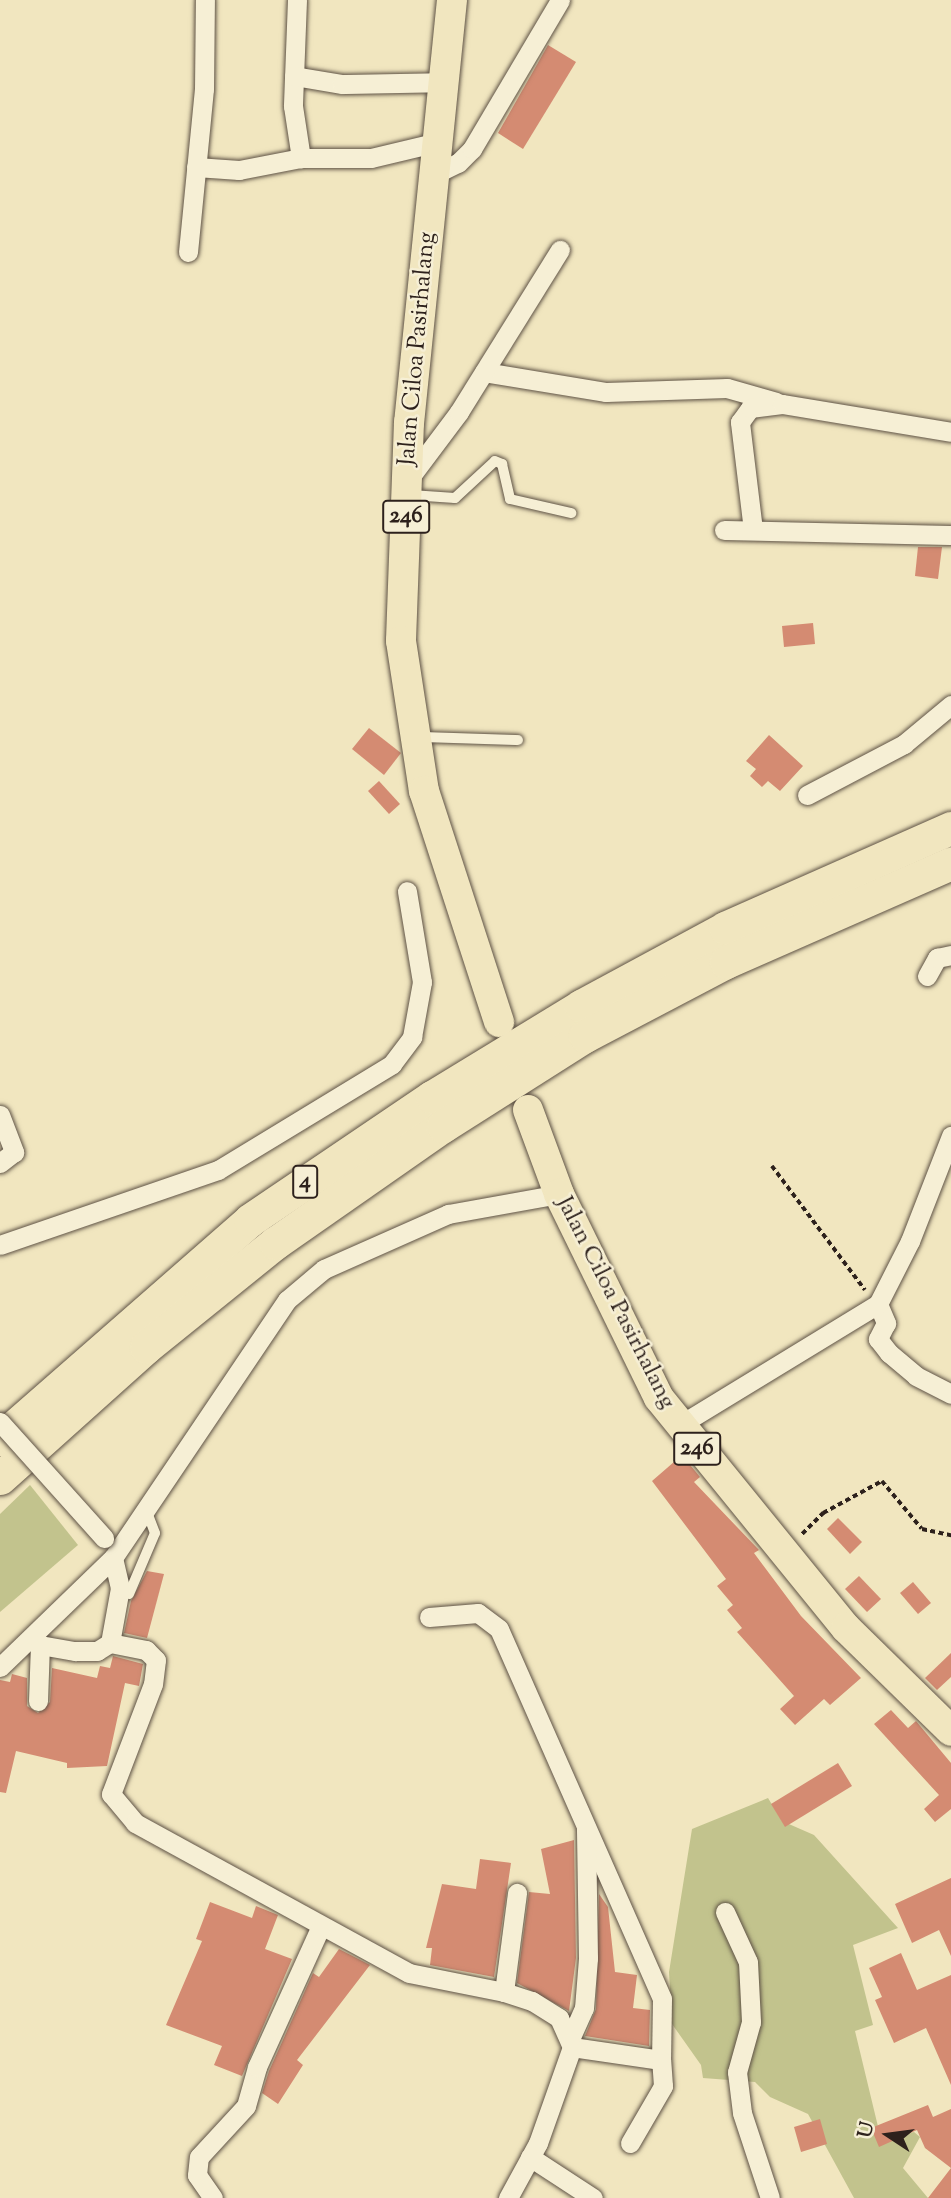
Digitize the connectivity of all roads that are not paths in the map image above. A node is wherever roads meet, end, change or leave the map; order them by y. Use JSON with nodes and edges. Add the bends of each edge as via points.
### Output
{"nodes":[{"id":1,"x":205,"y":0,"type":"edge"},
{"id":2,"x":297,"y":0,"type":"edge"},
{"id":3,"x":453,"y":0,"type":"edge"},
{"id":4,"x":560,"y":0,"type":"edge"},
{"id":5,"x":294,"y":76,"type":"junction"},
{"id":6,"x":443,"y":82,"type":"junction"},
{"id":7,"x":438,"y":142,"type":"junction"},
{"id":8,"x":300,"y":158,"type":"junction"},
{"id":9,"x":196,"y":167,"type":"junction"},
{"id":10,"x":435,"y":174,"type":"junction"},
{"id":11,"x":561,"y":250,"type":"dead end"},
{"id":12,"x":188,"y":252,"type":"dead end"},
{"id":13,"x":484,"y":372,"type":"junction"},
{"id":14,"x":782,"y":404,"type":"junction"},
{"id":15,"x":951,"y":432,"type":"edge"},
{"id":16,"x":407,"y":488,"type":"junction"},
{"id":17,"x":571,"y":513,"type":"dead end"},
{"id":18,"x":724,"y":530,"type":"dead end"},
{"id":19,"x":752,"y":530,"type":"junction"},
{"id":20,"x":951,"y":535,"type":"edge"},
{"id":21,"x":951,"y":705,"type":"edge"},
{"id":22,"x":412,"y":737,"type":"junction"},
{"id":23,"x":518,"y":740,"type":"dead end"},
{"id":24,"x":807,"y":795,"type":"dead end"},
{"id":25,"x":951,"y":828,"type":"edge"},
{"id":26,"x":951,"y":863,"type":"edge"},
{"id":27,"x":407,"y":891,"type":"dead end"},
{"id":28,"x":951,"y":955,"type":"edge"},
{"id":29,"x":927,"y":976,"type":"dead end"},
{"id":30,"x":499,"y":1022,"type":"dead end"},
{"id":31,"x":528,"y":1110,"type":"dead end"},
{"id":32,"x":0,"y":1115,"type":"edge"},
{"id":33,"x":951,"y":1136,"type":"edge"},
{"id":34,"x":0,"y":1163,"type":"edge"},
{"id":35,"x":559,"y":1194,"type":"junction"},
{"id":36,"x":0,"y":1245,"type":"edge"},
{"id":37,"x":878,"y":1304,"type":"junction"},
{"id":38,"x":951,"y":1394,"type":"edge"},
{"id":39,"x":0,"y":1422,"type":"edge"},
{"id":40,"x":678,"y":1426,"type":"junction"},
{"id":41,"x":0,"y":1439,"type":"edge"},
{"id":42,"x":0,"y":1478,"type":"edge"},
{"id":43,"x":145,"y":1508,"type":"junction"},
{"id":44,"x":112,"y":1549,"type":"junction"},
{"id":45,"x":129,"y":1594,"type":"dead end"},
{"id":46,"x":429,"y":1617,"type":"dead end"},
{"id":47,"x":36,"y":1640,"type":"junction"},
{"id":48,"x":110,"y":1643,"type":"junction"},
{"id":49,"x":0,"y":1667,"type":"edge"},
{"id":50,"x":38,"y":1701,"type":"dead end"},
{"id":51,"x":951,"y":1731,"type":"edge"},
{"id":52,"x":587,"y":1828,"type":"junction"},
{"id":53,"x":517,"y":1893,"type":"dead end"},
{"id":54,"x":725,"y":1912,"type":"dead end"},
{"id":55,"x":321,"y":1926,"type":"junction"},
{"id":56,"x":505,"y":1992,"type":"junction"},
{"id":57,"x":571,"y":2042,"type":"junction"},
{"id":58,"x":661,"y":2060,"type":"junction"},
{"id":59,"x":630,"y":2143,"type":"dead end"},
{"id":60,"x":530,"y":2157,"type":"junction"},
{"id":61,"x":213,"y":2198,"type":"edge"},
{"id":62,"x":508,"y":2198,"type":"edge"},
{"id":63,"x":593,"y":2198,"type":"edge"},
{"id":64,"x":770,"y":2198,"type":"edge"}],
"edges":[{"from":1,"to":9,"type":"street"},
{"from":2,"to":5,"type":"street"},
{"from":3,"to":6,"type":"main road","name":"Jalan Ciloa Pasirhalang","number":"246"},
{"from":4,"to":10,"type":"street","via":[[472,149],[458,163]]},
{"from":5,"to":6,"type":"street","via":[[342,84]]},
{"from":5,"to":8,"type":"street"},
{"from":6,"to":7,"type":"main road","name":"Jalan Ciloa Pasirhalang","number":"246"},
{"from":7,"to":8,"type":"street","via":[[371,158]]},
{"from":7,"to":10,"type":"main road","name":"Jalan Ciloa Pasirhalang","number":"246"},
{"from":8,"to":9,"type":"street","via":[[239,170]]},
{"from":9,"to":12,"type":"street"},
{"from":10,"to":16,"type":"main road","name":"Jalan Ciloa Pasirhalang","number":"246"},
{"from":11,"to":13,"type":"street"},
{"from":13,"to":14,"type":"street","via":[[606,392],[727,388]]},
{"from":13,"to":16,"type":"street"},
{"from":14,"to":15,"type":"street"},
{"from":14,"to":19,"type":"street","via":[[750,408],[740,422]]},
{"from":16,"to":17,"type":"lane","via":[[455,498],[495,461],[502,464],[510,499]]},
{"from":16,"to":22,"type":"main road","name":"Jalan Ciloa Pasirhalang","number":"246","via":[[401,641]]},
{"from":18,"to":19,"type":"street"},
{"from":19,"to":20,"type":"street"},
{"from":21,"to":24,"type":"street","via":[[904,744]]},
{"from":22,"to":23,"type":"lane"},
{"from":22,"to":30,"type":"main road","name":"Jalan Ciloa Pasirhalang","number":"246","via":[[442,854]]},
{"from":25,"to":41,"type":"highway","number":"4","via":[[725,928],[581,1006],[432,1097],[250,1220]]},
{"from":26,"to":42,"type":"highway","number":"4","via":[[714,968],[585,1036],[443,1126],[275,1243],[146,1347]]},
{"from":27,"to":36,"type":"street","via":[[422,982],[412,1037],[392,1065],[218,1170]]},
{"from":28,"to":29,"type":"street","via":[[937,958]]},
{"from":31,"to":35,"type":"main road","name":"Jalan Ciloa Pasirhalang","number":"246"},
{"from":32,"to":34,"type":"street","via":[[14,1152]]},
{"from":33,"to":37,"type":"street","via":[[910,1241]]},
{"from":35,"to":40,"type":"main road","name":"Jalan Ciloa Pasirhalang","number":"246","via":[[653,1386]]},
{"from":35,"to":43,"type":"street","via":[[486,1203],[448,1214],[324,1269],[287,1300],[261,1334]]},
{"from":37,"to":38,"type":"street","via":[[886,1323],[878,1339],[889,1353],[916,1376]]},
{"from":37,"to":40,"type":"street"},
{"from":39,"to":44,"type":"street","bridge":true},
{"from":40,"to":51,"type":"main road","name":"Jalan Ciloa Pasirhalang","number":"246","via":[[846,1629]]},
{"from":43,"to":44,"type":"street"},
{"from":43,"to":45,"type":"lane","via":[[155,1533]]},
{"from":44,"to":47,"type":"street"},
{"from":44,"to":48,"type":"street","via":[[120,1588]]},
{"from":46,"to":52,"type":"street","via":[[478,1613],[493,1620]]},
{"from":47,"to":48,"type":"street","via":[[97,1651]]},
{"from":47,"to":49,"type":"street"},
{"from":47,"to":50,"type":"street"},
{"from":48,"to":55,"type":"street","via":[[146,1650],[156,1660],[153,1684],[118,1766],[112,1801],[159,1838]]},
{"from":52,"to":57,"type":"street","via":[[588,1958],[584,2008]]},
{"from":52,"to":58,"type":"street","via":[[662,1999]]},
{"from":53,"to":56,"type":"street"},
{"from":54,"to":64,"type":"street","via":[[748,1962],[751,2022],[737,2072],[742,2113]]},
{"from":55,"to":56,"type":"street","via":[[409,1973]]},
{"from":55,"to":61,"type":"street","via":[[257,2067],[246,2106],[199,2157],[197,2175]]},
{"from":56,"to":57,"type":"street","via":[[532,2001],[559,2018]]},
{"from":57,"to":58,"type":"street"},
{"from":57,"to":60,"type":"street"},
{"from":58,"to":59,"type":"street","via":[[663,2086]]},
{"from":60,"to":62,"type":"street"},
{"from":60,"to":63,"type":"street"}]}
